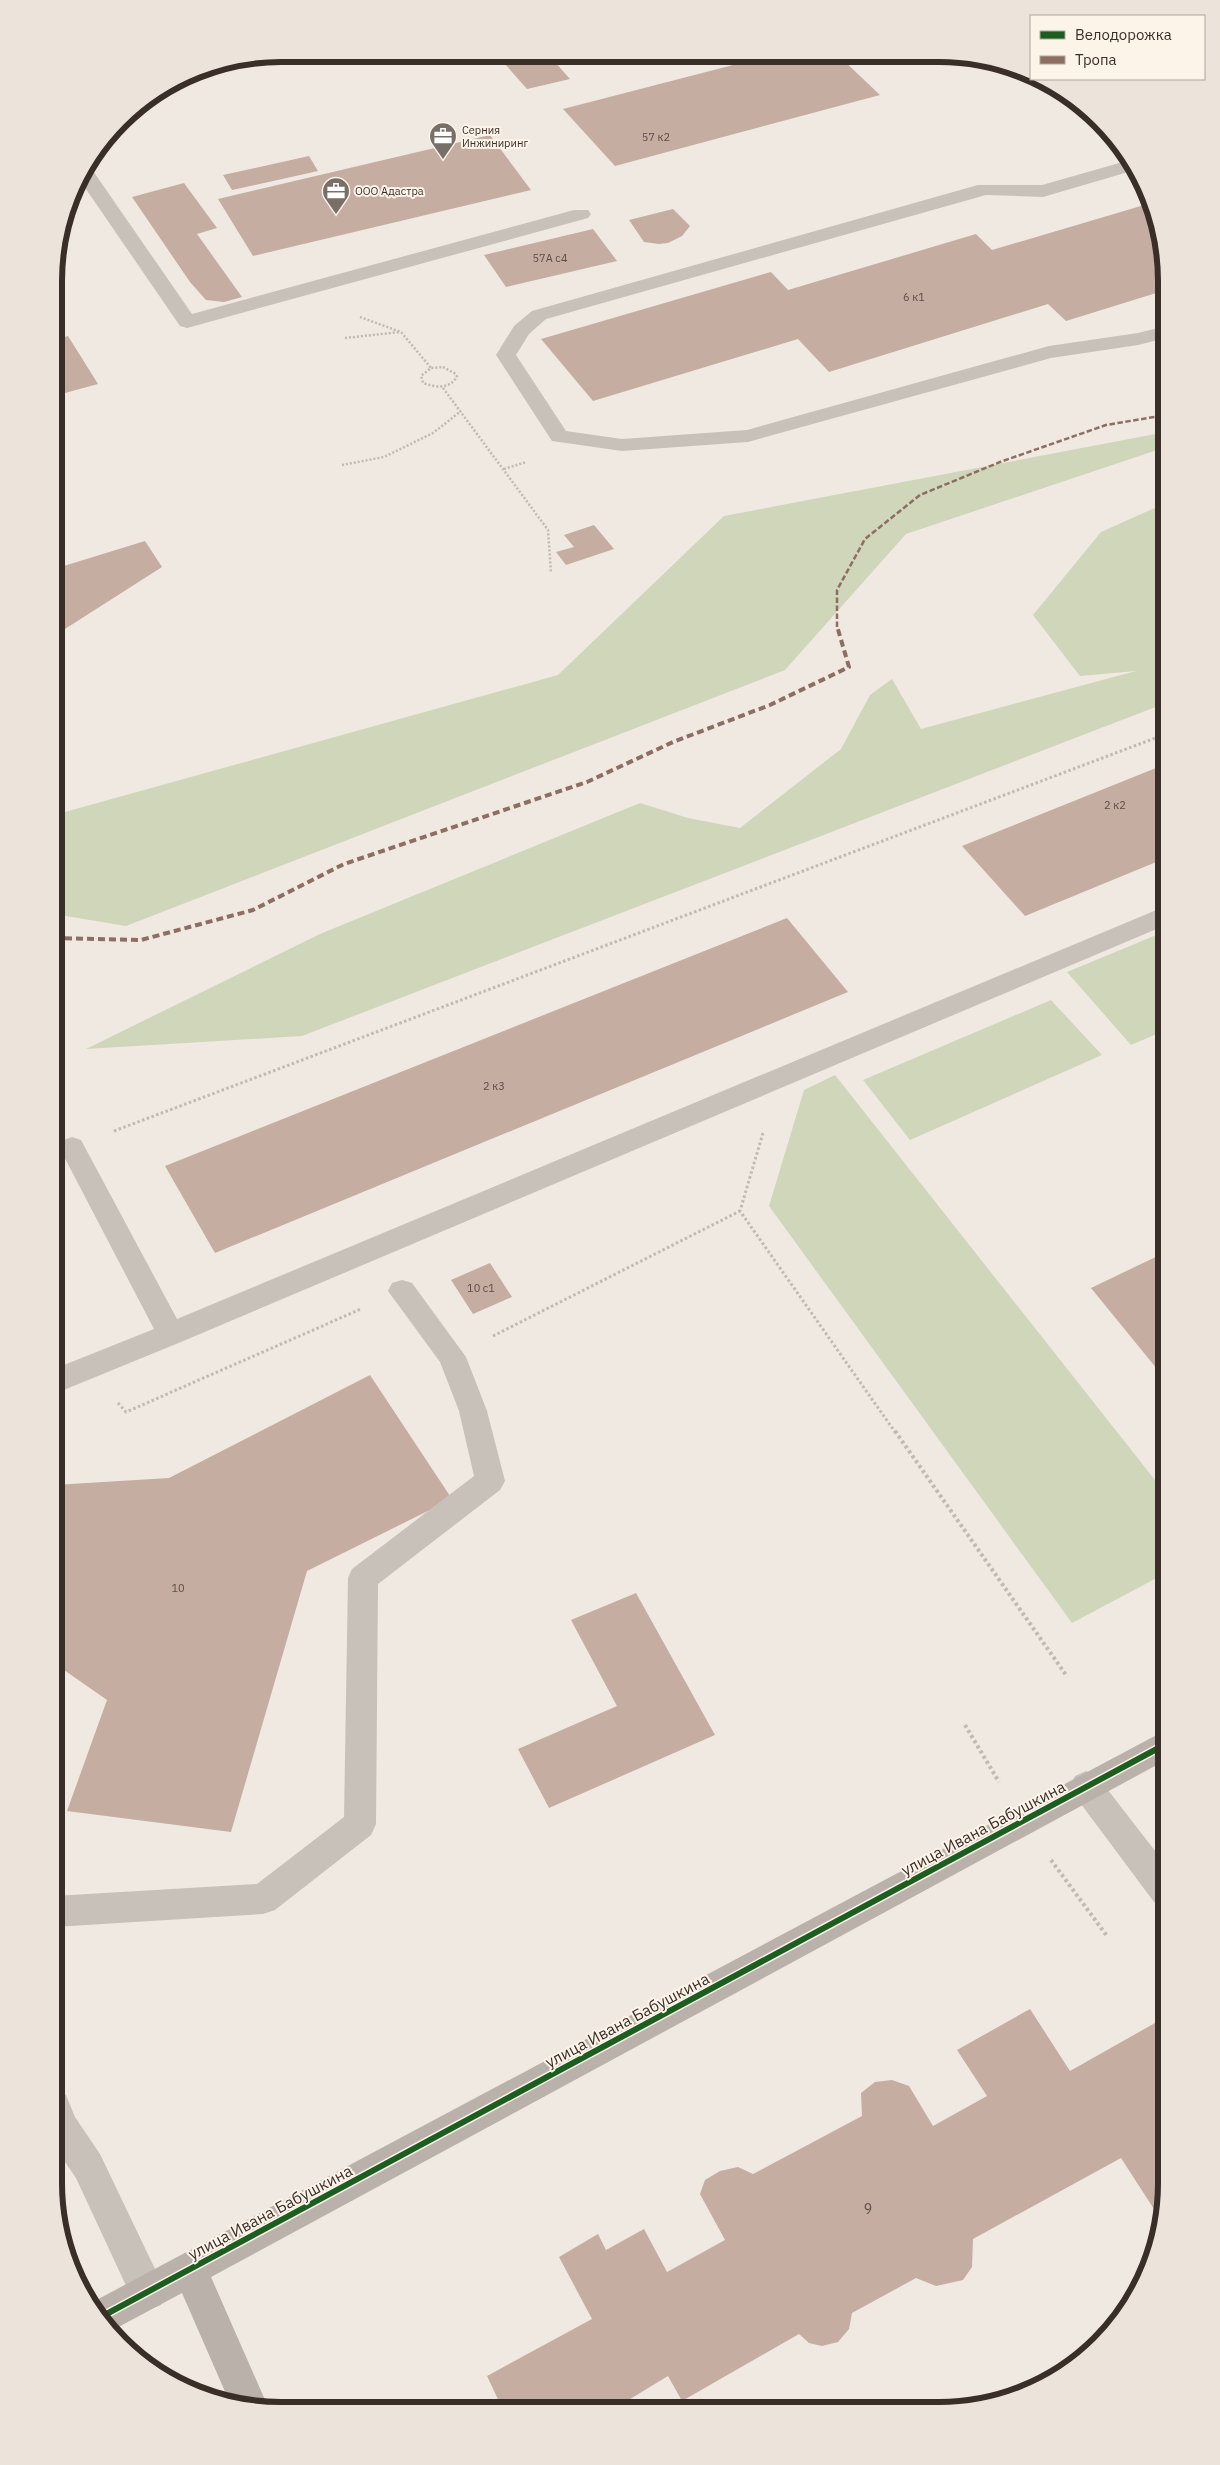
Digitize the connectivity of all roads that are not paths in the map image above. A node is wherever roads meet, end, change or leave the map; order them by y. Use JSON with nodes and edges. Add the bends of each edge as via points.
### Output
{"nodes":[{"id":1,"x":1125,"y":167,"type":"edge"},
{"id":2,"x":88,"y":179,"type":"edge"},
{"id":3,"x":581,"y":214,"type":"dead end"},
{"id":4,"x":1158,"y":334,"type":"edge"},
{"id":5,"x":1158,"y":918,"type":"edge"},
{"id":6,"x":72,"y":1147,"type":"road end"},
{"id":7,"x":402,"y":1291,"type":"road end"},
{"id":8,"x":171,"y":1334,"type":"junction"},
{"id":9,"x":62,"y":1379,"type":"edge"},
{"id":10,"x":1158,"y":1748,"type":"edge"},
{"id":11,"x":1086,"y":1786,"type":"junction"},
{"id":12,"x":1158,"y":1880,"type":"edge"},
{"id":13,"x":62,"y":1912,"type":"edge"},
{"id":14,"x":62,"y":2126,"type":"edge"},
{"id":15,"x":190,"y":2270,"type":"junction"},
{"id":16,"x":148,"y":2292,"type":"junction"},
{"id":17,"x":106,"y":2314,"type":"edge"},
{"id":18,"x":247,"y":2400,"type":"edge"}],
"edges":[{"from":1,"to":4,"type":"lane","via":[[1043,191],[985,189],[539,316],[521,330],[506,355],[560,436],[622,445],[748,436],[1048,352]]},
{"from":2,"to":3,"type":"lane","via":[[187,322]]},
{"from":5,"to":8,"type":"lane"},
{"from":6,"to":8,"type":"lane"},
{"from":7,"to":13,"type":"lane","via":[[452,1357],[473,1411],[490,1481],[363,1578],[360,1824],[263,1899]]},
{"from":8,"to":9,"type":"lane"},
{"from":10,"to":11,"type":"street","name":"улица Ивана Бабушкина"},
{"from":11,"to":12,"type":"lane"},
{"from":11,"to":15,"type":"street","name":"улица Ивана Бабушкина"},
{"from":14,"to":16,"type":"lane","via":[[88,2166]]},
{"from":15,"to":16,"type":"street","name":"улица Ивана Бабушкина"},
{"from":15,"to":18,"type":"street"},
{"from":16,"to":17,"type":"street","name":"улица Ивана Бабушкина"}]}
